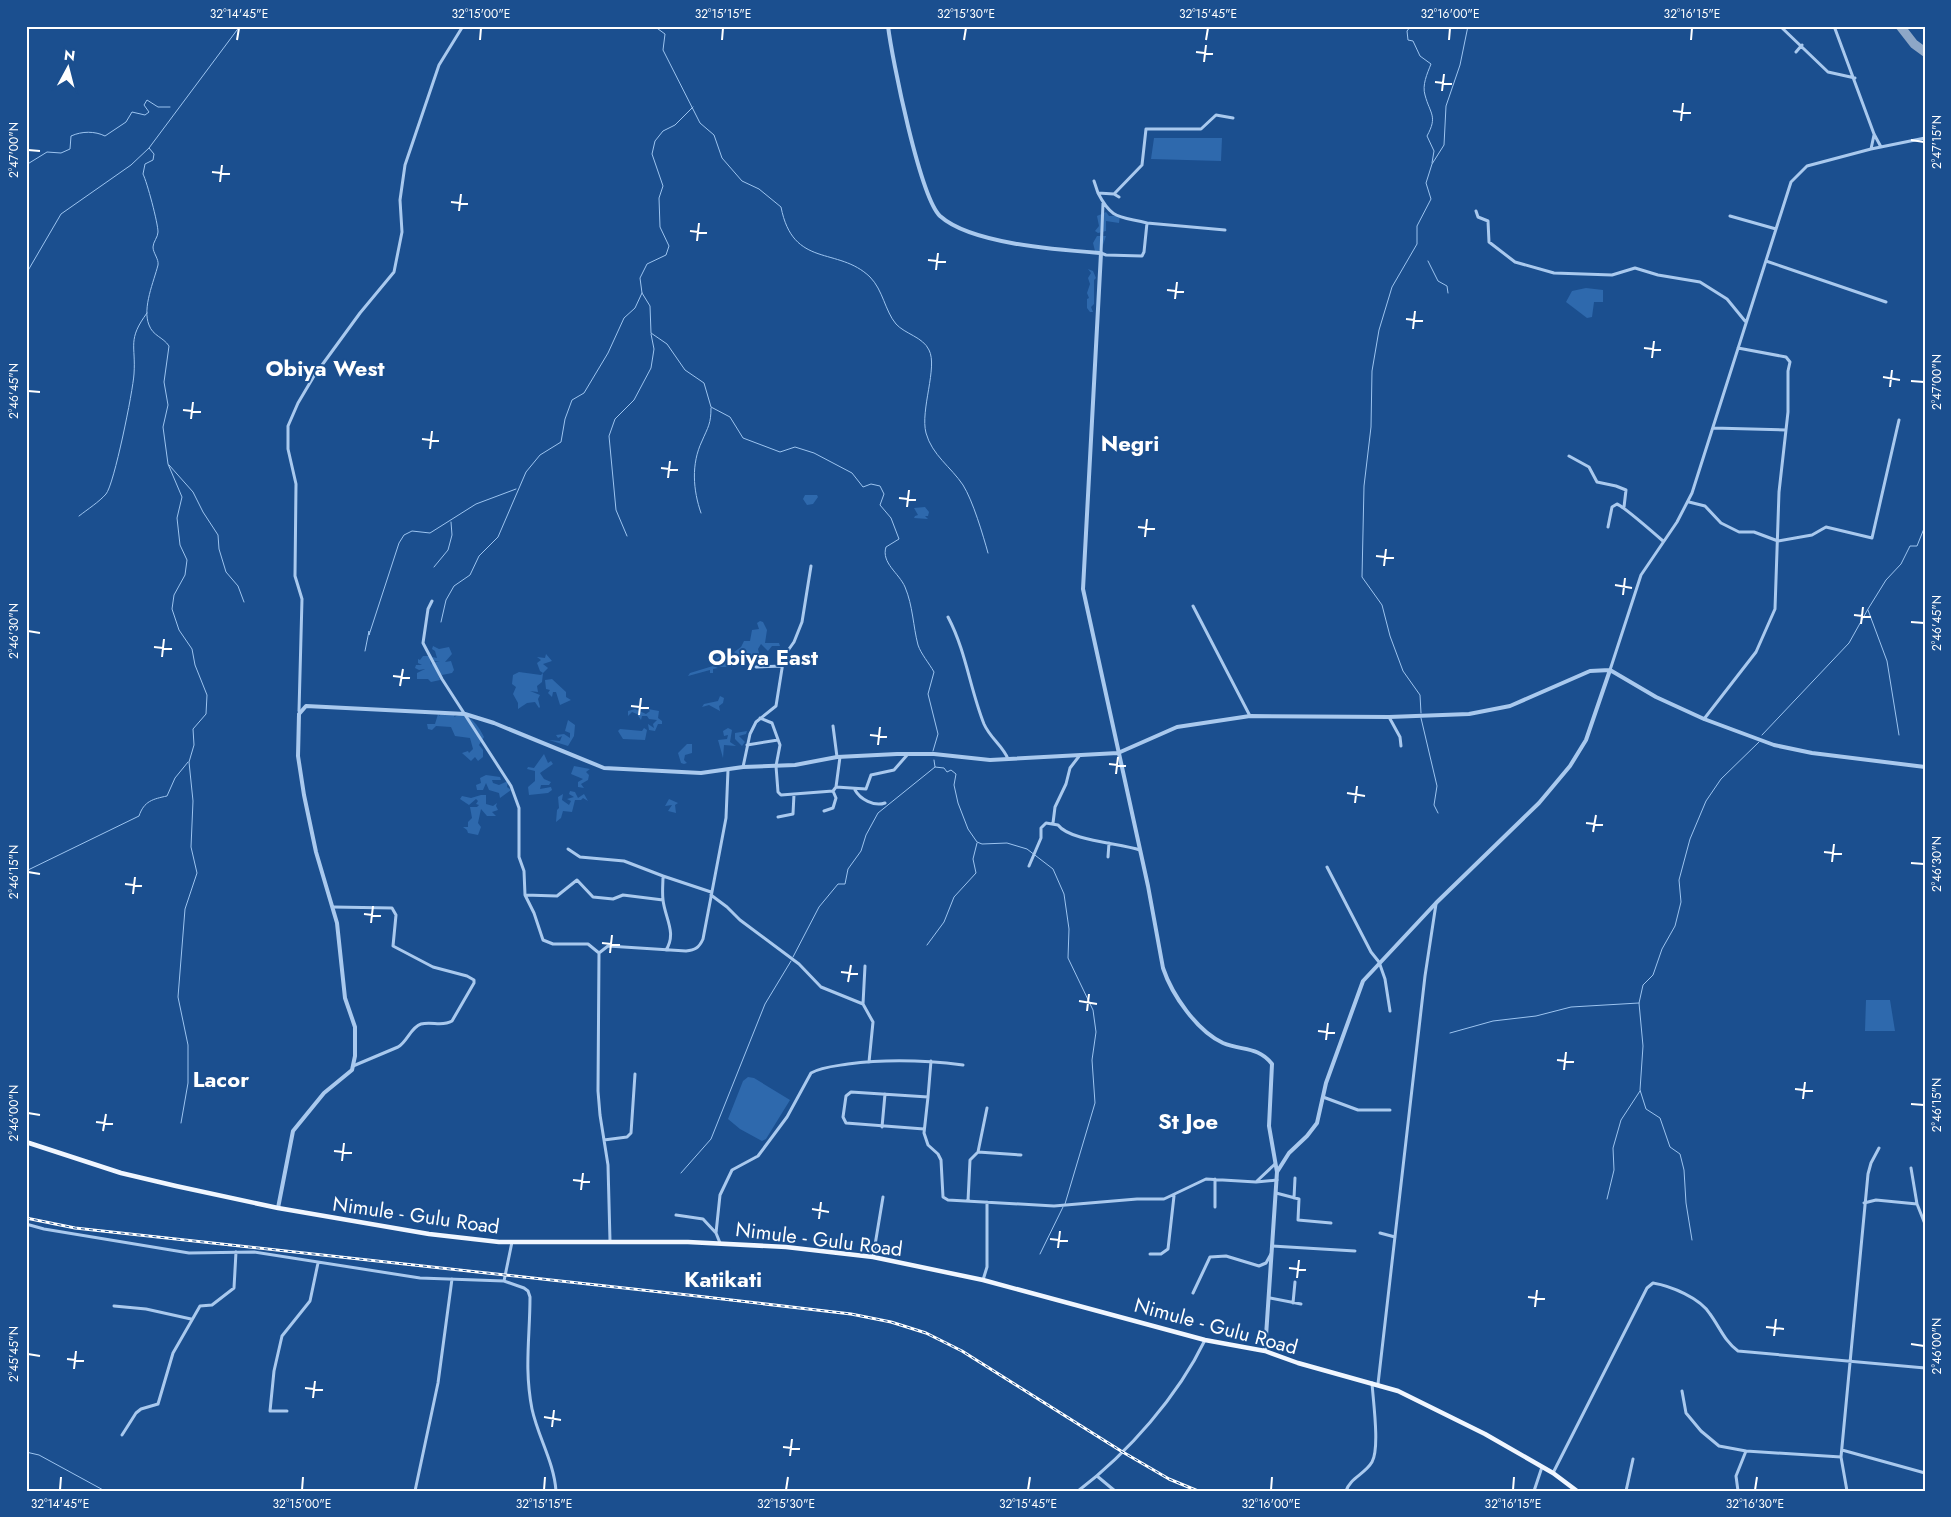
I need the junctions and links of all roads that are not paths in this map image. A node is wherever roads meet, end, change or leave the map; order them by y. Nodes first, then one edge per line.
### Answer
1 (464, 26) edge
2 (888, 26) edge
3 (1780, 26) edge
4 (1834, 26) edge
5 (1802, 45) junction
6 (1796, 52) dead end
7 (1855, 78) junction
8 (1233, 118) dead end
9 (1874, 134) junction
10 (1925, 138) edge
11 (1881, 147) junction
12 (1871, 149) junction
13 (1094, 181) dead end
14 (1098, 193) junction
15 (1114, 194) junction
16 (1119, 197) dead end
17 (1103, 203) junction
18 (1476, 210) dead end
19 (1730, 216) dead end
20 (1147, 223) junction
21 (1776, 229) junction
22 (1225, 230) dead end
23 (1101, 253) junction
24 (1766, 261) junction
25 (1886, 302) dead end
26 (1746, 322) junction
27 (1738, 348) junction
28 (1900, 420) dead end
29 (1713, 428) junction
30 (1786, 430) junction
31 (1569, 456) dead end
32 (1688, 502) junction
33 (1624, 507) junction
34 (1608, 527) dead end
35 (1662, 541) junction
36 (1778, 541) junction
37 (811, 566) dead end
38 (432, 601) dead end
39 (1193, 606) dead end
40 (948, 617) dead end
41 (783, 666) junction
42 (756, 667) dead end
43 (1610, 670) junction
44 (300, 701) junction
45 (307, 706) junction
46 (299, 711) junction
47 (464, 714) junction
48 (1250, 716) junction
49 (1389, 717) junction
50 (760, 718) junction
51 (1704, 718) junction
52 (833, 726) dead end
53 (778, 740) junction
54 (747, 745) junction
55 (1401, 746) dead end
56 (1118, 753) junction
57 (908, 754) junction
58 (1080, 755) junction
59 (839, 757) junction
60 (1008, 760) junction
61 (776, 766) junction
62 (1925, 766) edge
63 (743, 767) junction
64 (728, 770) junction
65 (836, 787) junction
66 (855, 790) junction
67 (832, 791) junction
68 (794, 794) junction
69 (885, 804) dead end
70 (824, 811) dead end
71 (778, 817) dead end
72 (1052, 819) junction
73 (1046, 823) junction
74 (1053, 824) junction
75 (1110, 843) junction
76 (568, 849) dead end
77 (1140, 850) junction
78 (1108, 857) dead end
79 (1029, 866) dead end
80 (1327, 867) dead end
81 (663, 876) junction
82 (711, 893) junction
83 (525, 895) junction
84 (663, 900) junction
85 (1436, 904) junction
86 (333, 907) junction
87 (666, 950) junction
88 (599, 953) junction
89 (1379, 962) junction
90 (865, 966) dead end
91 (863, 1004) junction
92 (1390, 1011) dead end
93 (931, 1061) junction
94 (869, 1062) junction
95 (963, 1065) dead end
96 (353, 1066) junction
97 (635, 1074) dead end
98 (885, 1094) junction
99 (928, 1097) junction
100 (1323, 1097) junction
101 (988, 1108) dead end
102 (1390, 1110) dead end
103 (882, 1126) junction
104 (924, 1129) junction
105 (604, 1140) junction
106 (26, 1142) edge
107 (1878, 1148) dead end
108 (978, 1152) junction
109 (1021, 1155) dead end
110 (1275, 1164) junction
111 (1911, 1168) dead end
112 (1277, 1172) junction
113 (1295, 1178) dead end
114 (1215, 1179) junction
115 (1277, 1180) junction
116 (1256, 1182) junction
117 (1276, 1193) junction
118 (1174, 1196) junction
119 (883, 1197) dead end
120 (1294, 1198) junction
121 (968, 1201) junction
122 (987, 1202) junction
123 (1864, 1203) junction
124 (1917, 1204) junction
125 (1214, 1207) dead end
126 (278, 1208) junction
127 (676, 1215) dead end
128 (1331, 1223) dead end
129 (26, 1224) edge
130 (1925, 1224) edge
131 (716, 1232) junction
132 (1380, 1233) dead end
133 (1395, 1237) junction
134 (610, 1241) junction
135 (512, 1242) junction
136 (720, 1243) junction
137 (1272, 1246) junction
138 (1356, 1251) dead end
139 (236, 1252) junction
140 (1150, 1254) dead end
141 (1271, 1254) junction
142 (873, 1257) junction
143 (318, 1263) junction
144 (452, 1279) junction
145 (984, 1280) junction
146 (504, 1281) junction
147 (1295, 1282) dead end
148 (1193, 1294) dead end
149 (1270, 1298) junction
150 (1293, 1303) junction
151 (1301, 1304) dead end
152 (114, 1306) dead end
153 (191, 1319) junction
154 (1205, 1340) junction
155 (1266, 1351) junction
156 (1849, 1360) junction
157 (1925, 1368) edge
158 (1372, 1382) junction
159 (1378, 1384) junction
160 (1682, 1391) dead end
161 (286, 1412) dead end
162 (122, 1435) dead end
163 (1746, 1450) junction
164 (1842, 1450) junction
165 (1841, 1457) junction
166 (1633, 1458) dead end
167 (1542, 1466) junction
168 (1553, 1473) junction
169 (1925, 1473) edge
170 (1097, 1476) junction
171 (415, 1491) edge
172 (556, 1491) edge
173 (1078, 1491) edge
174 (1115, 1491) edge
175 (1346, 1491) edge
176 (1534, 1491) edge
177 (1577, 1491) edge
178 (1626, 1491) edge
179 (1738, 1491) edge
180 (1847, 1491) edge

1 - 44 street
2 - 23 street
3 - 5 street
4 - 7 street
5 - 6 street
5 - 7 street
7 - 9 street
8 - 15 street
9 - 11 street
9 - 12 street
10 - 11 street
11 - 12 street
12 - 21 street
13 - 14 street
14 - 15 street
14 - 17 street
15 - 16 street
17 - 20 street
17 - 23 street
18 - 26 street
19 - 21 street
20 - 22 street
20 - 23 street
21 - 24 street
23 - 56 street
24 - 25 street
24 - 26 street
26 - 27 street
27 - 29 street
27 - 30 street
28 - 36 street
29 - 30 street
29 - 32 street
30 - 36 street
31 - 33 street
32 - 35 street
32 - 36 street
33 - 34 street
33 - 35 street
35 - 43 street
36 - 51 street
37 - 41 street
38 - 47 street
39 - 48 street
40 - 60 street
41 - 42 street
41 - 50 street
43 - 49 street
43 - 51 street
43 - 85 street
44 - 45 street
44 - 46 street
45 - 46 street
45 - 47 street
46 - 86 street
47 - 64 street
47 - 83 street
48 - 49 street
48 - 56 street
49 - 55 street
50 - 53 street
50 - 54 street
51 - 62 street
52 - 59 street
53 - 54 street
53 - 61 street
54 - 63 street
56 - 58 street
56 - 77 street
57 - 59 street
57 - 60 street
57 - 66 street
58 - 60 street
58 - 72 street
59 - 61 street
59 - 65 street
61 - 63 street
61 - 68 street
63 - 64 street
64 - 82 street
65 - 66 street
65 - 67 street
66 - 69 street
67 - 68 street
67 - 70 street
68 - 71 street
72 - 73 street
72 - 74 street
73 - 74 street
73 - 79 street
74 - 75 street
75 - 77 street
75 - 78 street
76 - 81 street
77 - 110 street
80 - 89 street
81 - 82 street
81 - 84 street
82 - 87 street
82 - 91 street
83 - 84 street
83 - 88 street
84 - 87 street
85 - 89 street
85 - 133 street
86 - 96 street
86 - 96 street
87 - 88 street
88 - 105 street
89 - 92 street
89 - 100 street
90 - 91 street
91 - 94 street
93 - 94 street
93 - 95 street
93 - 99 street
94 - 131 street
96 - 126 street
97 - 105 street
98 - 99 street
98 - 103 street
98 - 103 street
99 - 104 street
100 - 102 street
100 - 112 street
101 - 108 street
103 - 104 street
104 - 121 street
105 - 134 street
106 - 126 main road, Nimule - Gulu Road
107 - 123 street
108 - 109 street
108 - 121 street
110 - 112 street
110 - 116 street
111 - 124 street
112 - 115 street
113 - 120 street
114 - 116 street
114 - 118 street
114 - 125 street
115 - 116 street
115 - 117 street
117 - 120 street
117 - 137 street
118 - 122 street
118 - 140 street
119 - 142 street
120 - 128 street
121 - 122 street
122 - 145 street
123 - 124 street
123 - 156 street
124 - 130 street
126 - 135 main road, Nimule - Gulu Road
127 - 131 street
129 - 139 street
131 - 136 street
132 - 133 street
133 - 159 street
134 - 135 main road, Nimule - Gulu Road
134 - 136 main road, Nimule - Gulu Road
135 - 146 street
136 - 142 main road, Nimule - Gulu Road
137 - 138 street
137 - 141 street
139 - 143 street
139 - 153 street
141 - 148 street
141 - 149 street
142 - 145 main road, Nimule - Gulu Road
143 - 144 street
143 - 161 street
144 - 146 street
144 - 171 street
145 - 154 main road, Nimule - Gulu Road
146 - 172 street
147 - 150 street
149 - 150 street
149 - 155 street
150 - 151 street
152 - 153 street
153 - 162 street
154 - 155 main road, Nimule - Gulu Road
154 - 170 street
155 - 158 main road, Nimule - Gulu Road
156 - 157 street
156 - 164 street
156 - 168 street
158 - 159 main road, Nimule - Gulu Road
158 - 175 street
159 - 167 main road, Nimule - Gulu Road
160 - 163 street
163 - 165 street
163 - 179 street
164 - 165 street
164 - 169 street
165 - 180 street
166 - 178 street
167 - 168 main road, Nimule - Gulu Road
167 - 176 street
168 - 177 main road, Nimule - Gulu Road
170 - 173 street
170 - 174 street

